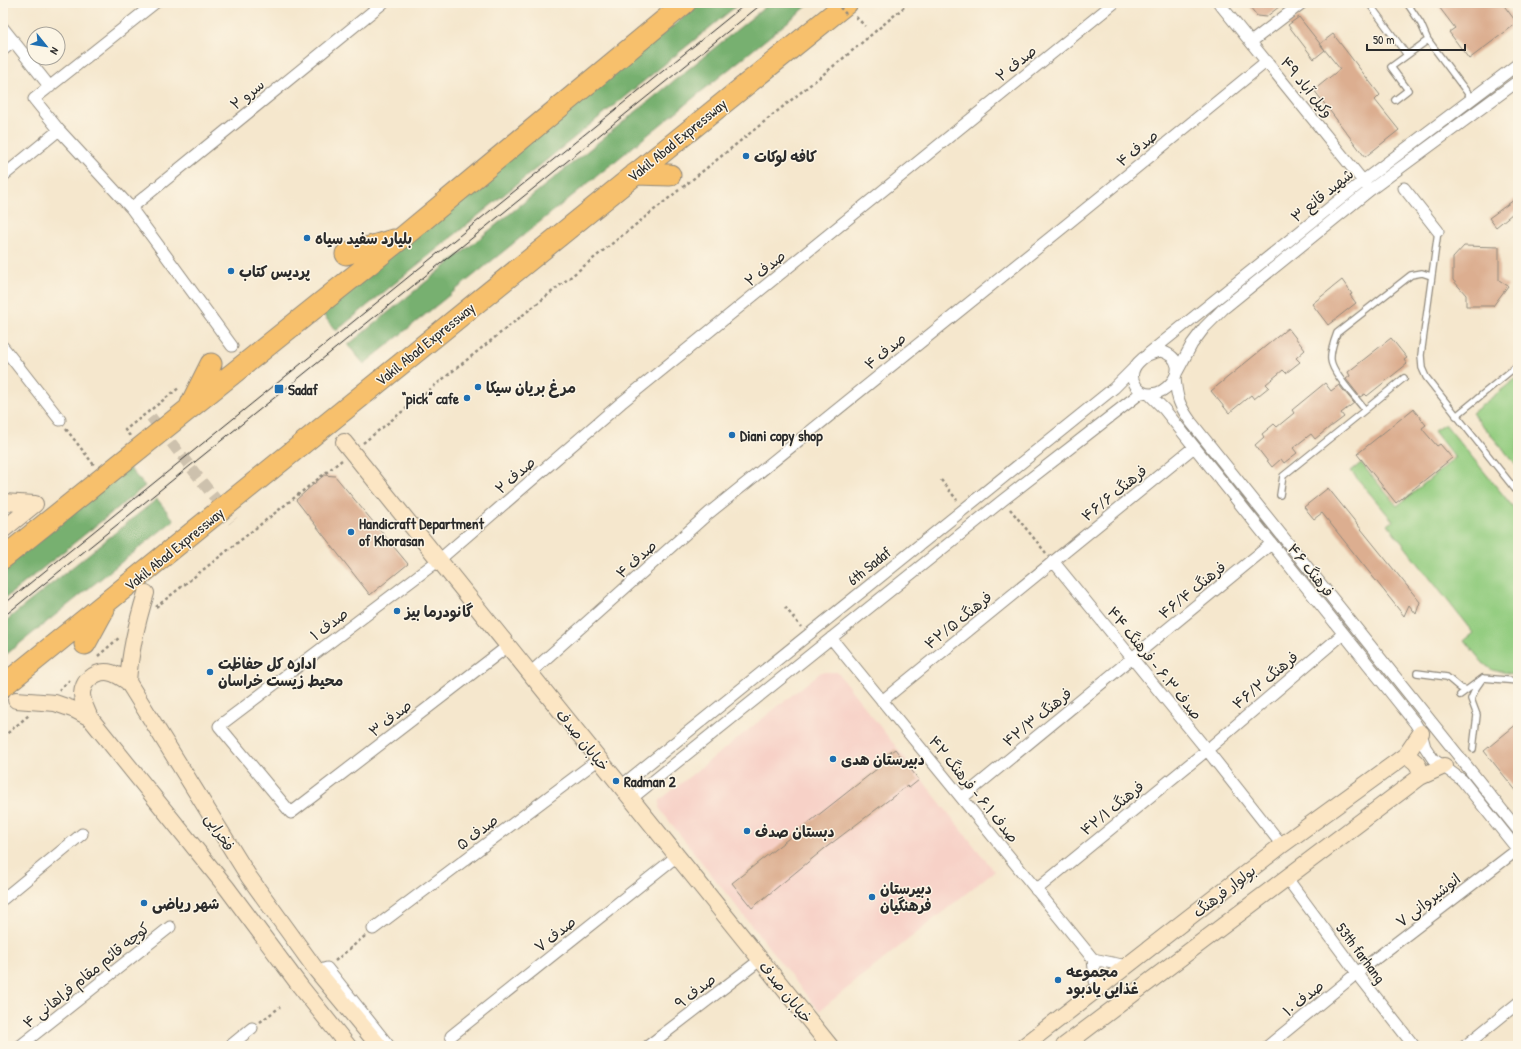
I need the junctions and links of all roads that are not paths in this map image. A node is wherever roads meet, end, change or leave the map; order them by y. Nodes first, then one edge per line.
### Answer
1 (154, 3) edge
2 (383, 3) edge
3 (686, 3) edge
4 (1114, 3) edge
5 (1219, 3) edge
6 (1302, 3) edge
7 (1375, 3) edge
8 (1408, 3) edge
9 (849, 11) edge
10 (3, 28) edge
11 (1428, 40) junction
12 (14, 41) junction
13 (1252, 42) junction
14 (3, 50) edge
15 (1407, 55) junction
16 (1267, 61) junction
17 (1518, 64) edge
18 (1518, 80) edge
19 (50, 87) junction
20 (1472, 99) junction
21 (1394, 100) dead end
22 (59, 130) junction
23 (635, 174) junction
24 (670, 175) dead end
25 (3, 176) edge
26 (1363, 181) junction
27 (1404, 188) dead end
28 (1370, 190) junction
29 (131, 208) junction
30 (1438, 230) joint
31 (403, 237) junction
32 (346, 254) dead end
33 (1431, 276) junction
34 (232, 346) dead end
35 (3, 347) edge
36 (1148, 354) junction
37 (211, 364) dead end
38 (1518, 365) edge
39 (1135, 367) junction
40 (1176, 375) junction
41 (1404, 378) dead end
42 (1145, 393) junction
43 (1365, 410) junction
44 (187, 411) junction
45 (1456, 416) junction
46 (60, 420) road end
47 (348, 447) road end
48 (1194, 448) junction
49 (1518, 493) edge
50 (1280, 495) dead end
51 (3, 502) edge
52 (941, 527) junction
53 (3, 530) edge
54 (951, 541) junction
55 (1271, 544) junction
56 (3, 558) edge
57 (439, 560) junction
58 (1053, 561) junction
59 (146, 593) dead end
60 (108, 601) junction
61 (1343, 634) junction
62 (831, 638) junction
63 (508, 646) junction
64 (91, 651) road end
65 (1132, 658) junction
66 (530, 673) junction
67 (1417, 673) dead end
68 (1483, 678) junction
69 (1518, 681) edge
70 (128, 682) junction
71 (1467, 690) junction
72 (10, 693) edge
73 (1460, 695) dead end
74 (882, 701) junction
75 (90, 718) junction
76 (1421, 733) junction
77 (1473, 749) dead end
78 (1207, 750) junction
79 (1406, 755) junction
80 (1458, 755) junction
81 (599, 759) junction
82 (1444, 766) junction
83 (1420, 777) junction
84 (620, 786) junction
85 (962, 798) junction
86 (631, 799) junction
87 (291, 813) joint
88 (1518, 830) edge
89 (82, 834) dead end
90 (1282, 845) junction
91 (1518, 850) edge
92 (677, 856) junction
93 (1286, 877) junction
94 (1036, 890) junction
95 (3, 899) edge
96 (170, 927) dead end
97 (373, 929) road end
98 (1093, 959) junction
99 (760, 960) junction
100 (1128, 966) junction
101 (322, 969) junction
102 (1357, 973) junction
103 (1096, 990) junction
104 (1518, 1003) edge
105 (252, 1028) road end
106 (451, 1036) dead end
107 (20, 1046) edge
108 (230, 1046) edge
109 (348, 1046) edge
110 (379, 1046) edge
111 (389, 1046) edge
112 (648, 1046) edge
113 (830, 1046) edge
114 (1024, 1046) edge
115 (1064, 1046) edge
116 (1268, 1046) edge
117 (1414, 1046) edge
118 (1465, 1046) edge

1 - 19 street
2 - 29 street, سرو ۲
3 - 31 highway
4 - 57 street, صدف ۲
5 - 13 street, وکیل آباد ۴۹
6 - 13 street
7 - 15 lane
8 - 11 lane
9 - 23 highway, Vakil Abad Expressway
10 - 12 street
11 - 15 lane
11 - 20 lane
12 - 14 street
12 - 19 street
13 - 16 street, وکیل آباد ۴۹
15 - 21 lane
16 - 26 street, وکیل آباد ۴۹
16 - 66 street, صدف ۴
17 - 20 street, شهید قانع ۳
18 - 28 street, شهید قانع ۳
19 - 22 street
20 - 26 street, شهید قانع ۳
22 - 25 street
22 - 29 street
23 - 24 highway
23 - 60 highway, Vakil Abad Expressway
26 - 28 street, وکیل آباد ۴۹
26 - 36 street, شهید قانع ۳
27 - 30 street
28 - 40 street, شهید قانع ۳
29 - 34 street
30 - 33 lane
31 - 32 highway
31 - 44 highway
33 - 43 lane
33 - 45 lane
35 - 46 street
36 - 39 street
36 - 40 street
37 - 44 highway
38 - 45 lane
39 - 42 street
39 - 52 street, 6th Sadaf
40 - 42 street
40 - 80 street, فرهنگ ۴۶
41 - 43 lane
42 - 48 street, فرهنگ ۴۶
42 - 54 street
43 - 50 lane
44 - 56 highway
45 - 49 lane
47 - 57 street, خیابان صدف
48 - 55 street, فرهنگ ۴۶
48 - 58 street, فرهنگ ۴۶/۶
51 - 53 street
52 - 54 street
52 - 84 street, 6th Sadaf
54 - 62 street
55 - 61 street, فرهنگ ۴۶
55 - 65 street, فرهنگ ۴۶/۴
57 - 63 street, خیابان صدف
57 - 87 street, صدف ۱
58 - 65 street, صدف ۶.۳ - فرهنگ ۴۴
58 - 74 street, فرهنگ ۴۲/۵
59 - 70 street
60 - 64 highway
60 - 72 highway, Vakil Abad Expressway
61 - 76 street, فرهنگ ۴۶
61 - 78 street, فرهنگ ۴۶/۲
62 - 74 street, صدف ۶.۱ - فرهنگ ۴۲
62 - 86 street
63 - 66 street, خیابان صدف
63 - 87 street, صدف ۳
65 - 78 street, صدف ۶.۳ - فرهنگ ۴۴
65 - 85 street, فرهنگ ۴۲/۳
66 - 81 street, خیابان صدف
67 - 71 lane
68 - 69 lane
68 - 71 lane
68 - 77 lane
70 - 75 street
70 - 101 street, فخرایی
71 - 73 lane
72 - 75 street, فخرایی
74 - 85 street, صدف ۶.۱ - فرهنگ ۴۲
75 - 109 street, فخرایی
76 - 79 street, بولوار فرهنگ
76 - 82 street, فرهنگ ۴۶
78 - 90 street, صدف ۶.۳ - فرهنگ ۴۴
78 - 94 street, فرهنگ ۴۲/۱
79 - 83 street
79 - 90 street, بولوار فرهنگ
80 - 82 street
80 - 88 street, فرهنگ ۴۶
81 - 84 street, خیابان صدف
81 - 97 street, صدف ۵
82 - 83 street, بولوار فرهنگ
82 - 91 street, فرهنگ ۴۶
83 - 93 street, بولوار فرهنگ
84 - 86 street, خیابان صدف
85 - 94 street, صدف ۶.۱ - فرهنگ ۴۲
86 - 92 street, خیابان صدف
89 - 95 street
90 - 100 street, بولوار فرهنگ
91 - 102 street, انوشیروانی ۷
92 - 99 street, خیابان صدف
92 - 106 street, صدف ۷
93 - 102 street, 53th farhang
93 - 115 street, بولوار فرهنگ
94 - 98 street, صدف ۶.۱ - فرهنگ ۴۲
96 - 107 street, کوچه قائم مقام فراهانی ۴
98 - 100 street
98 - 103 street
99 - 112 street, صدف ۹
99 - 113 street, خیابان صدف
100 - 103 street, بولوار فرهنگ
101 - 110 street, فخرایی
101 - 111 street
102 - 116 street, صدف ۱۰
102 - 117 street, 53th farhang
103 - 114 street, بولوار فرهنگ
104 - 118 street
105 - 108 street

